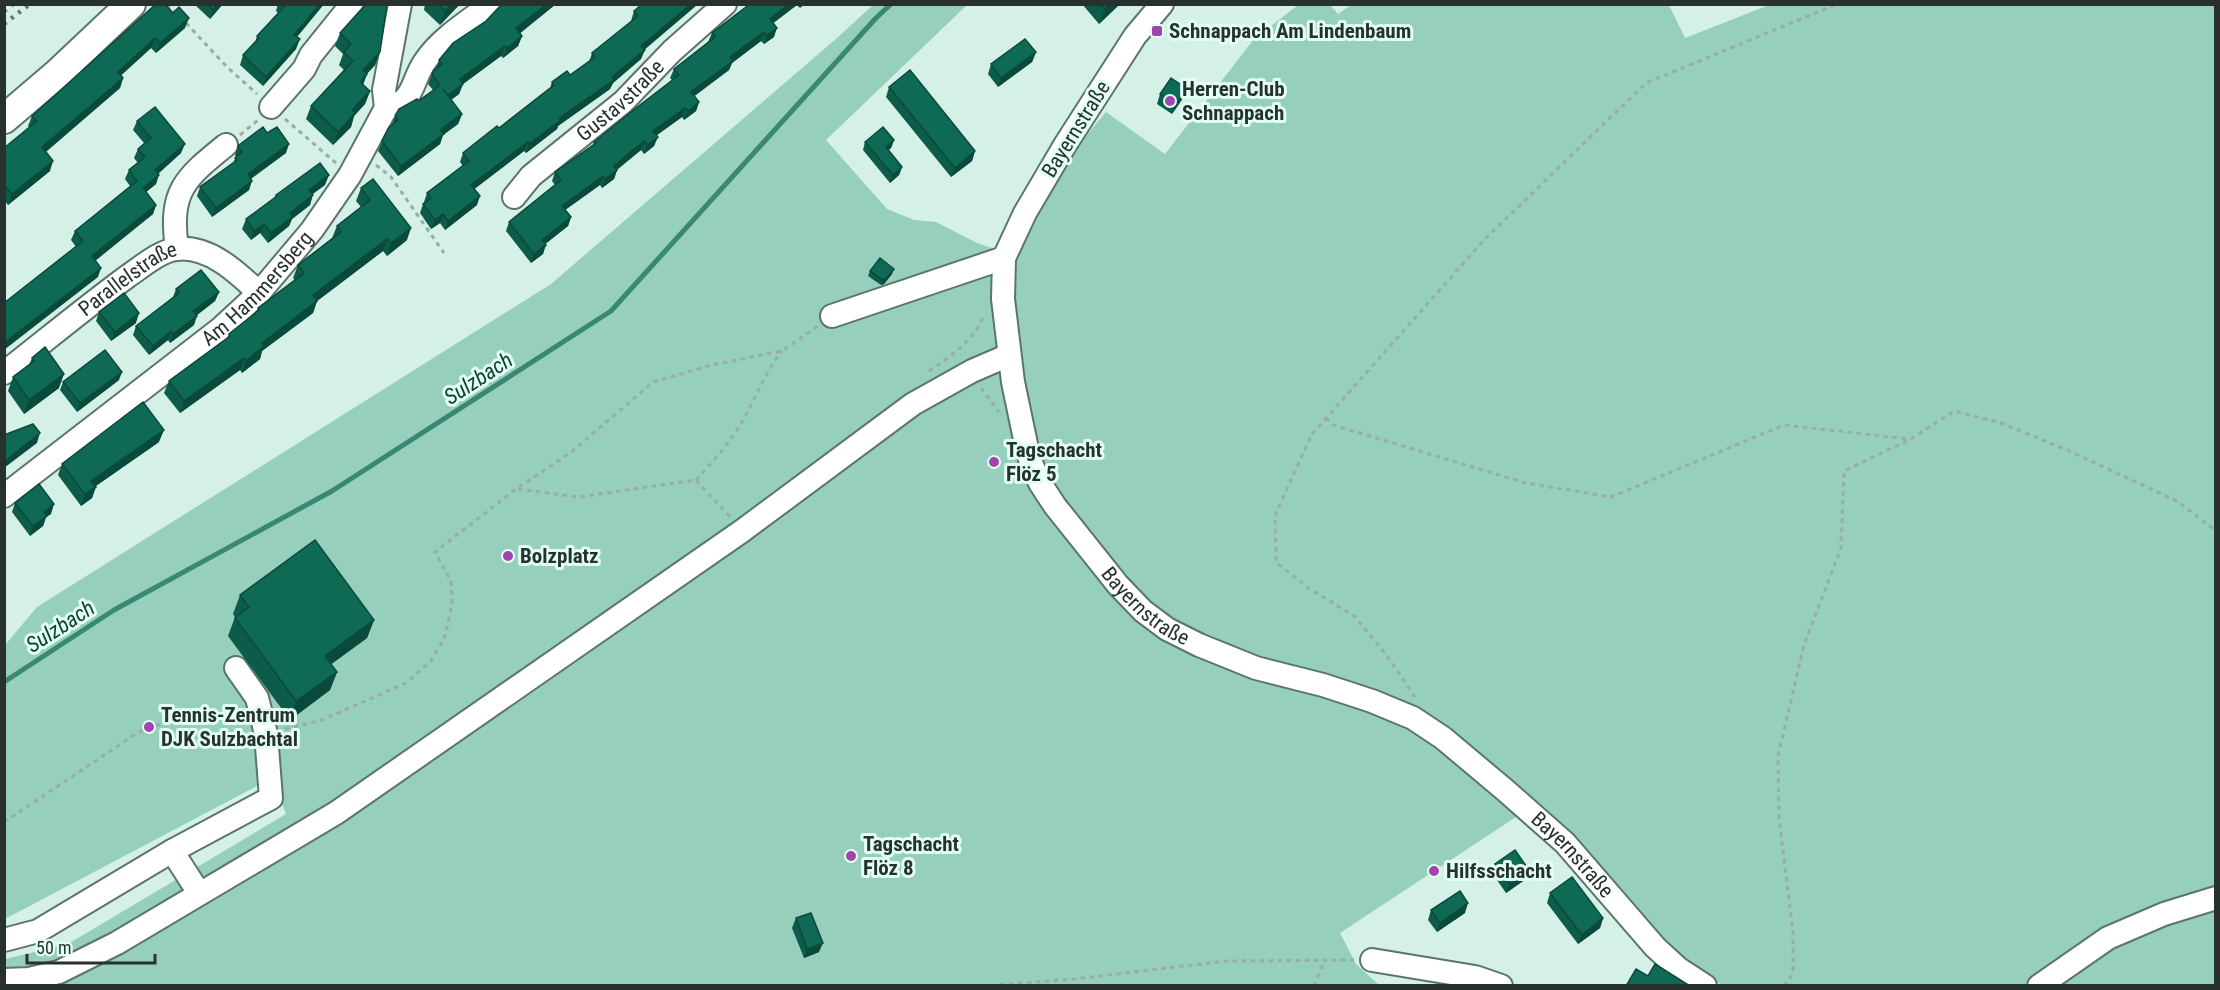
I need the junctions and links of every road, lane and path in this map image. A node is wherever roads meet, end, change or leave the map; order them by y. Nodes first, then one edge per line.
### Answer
1 (130, 4) edge
2 (167, 4) edge
3 (352, 4) edge
4 (400, 4) edge
5 (491, 4) edge
6 (725, 4) edge
7 (1162, 4) edge
8 (1837, 4) edge
9 (272, 107) junction
10 (386, 108) junction
11 (4, 119) edge
12 (226, 145) joint
13 (362, 155) junction
14 (350, 175) junction
15 (514, 197) dead end
16 (177, 249) junction
17 (444, 253) dead end
18 (1004, 258) junction
19 (259, 293) junction
20 (986, 307) dead end
21 (832, 316) joint
22 (782, 351) junction
23 (955, 353) junction
24 (1009, 355) junction
25 (927, 372) dead end
26 (4, 373) edge
27 (969, 373) junction
28 (1003, 417) dead end
29 (1326, 418) junction
30 (1911, 439) junction
31 (696, 480) junction
32 (516, 489) junction
33 (4, 496) edge
34 (742, 531) junction
35 (2216, 531) edge
36 (236, 668) dead end
37 (250, 687) junction
38 (1413, 718) junction
39 (266, 734) junction
40 (4, 822) edge
41 (172, 851) junction
42 (208, 889) junction
43 (2216, 898) edge
44 (4, 940) edge
45 (1325, 960) junction
46 (1372, 960) joint
47 (4, 980) edge
48 (2044, 982) edge
49 (982, 986) edge
50 (1314, 986) edge
51 (1501, 986) edge
52 (1705, 986) edge
53 (1784, 986) edge

1 - 11 main road
2 - 9 path
3 - 9 street
4 - 10 street, Am Hammersberg
5 - 10 street
6 - 15 street, Gustavstraße
7 - 18 street, Bayernstraße
8 - 29 path
9 - 12 path
9 - 14 path
10 - 13 street, Am Hammersberg
12 - 16 street
13 - 14 street, Am Hammersberg
13 - 17 path
14 - 19 street, Am Hammersberg
16 - 19 street, Parallelstraße
16 - 26 street, Parallelstraße
18 - 21 street
18 - 24 street, Bayernstraße
19 - 33 street, Am Hammersberg
20 - 23 path
21 - 22 path
22 - 31 path
22 - 32 path
23 - 25 path
23 - 27 path
24 - 27 street
24 - 38 street, Bayernstraße
27 - 28 path
27 - 34 street
29 - 30 path
29 - 38 path
30 - 35 path
30 - 53 path
31 - 32 path
31 - 34 path
32 - 39 path
34 - 42 street
36 - 37 street
37 - 39 street
37 - 40 path
38 - 52 street, Bayernstraße
39 - 41 street
41 - 42 street
41 - 44 street
42 - 47 street
43 - 48 street
45 - 46 path
45 - 49 path
45 - 50 path
46 - 51 street

